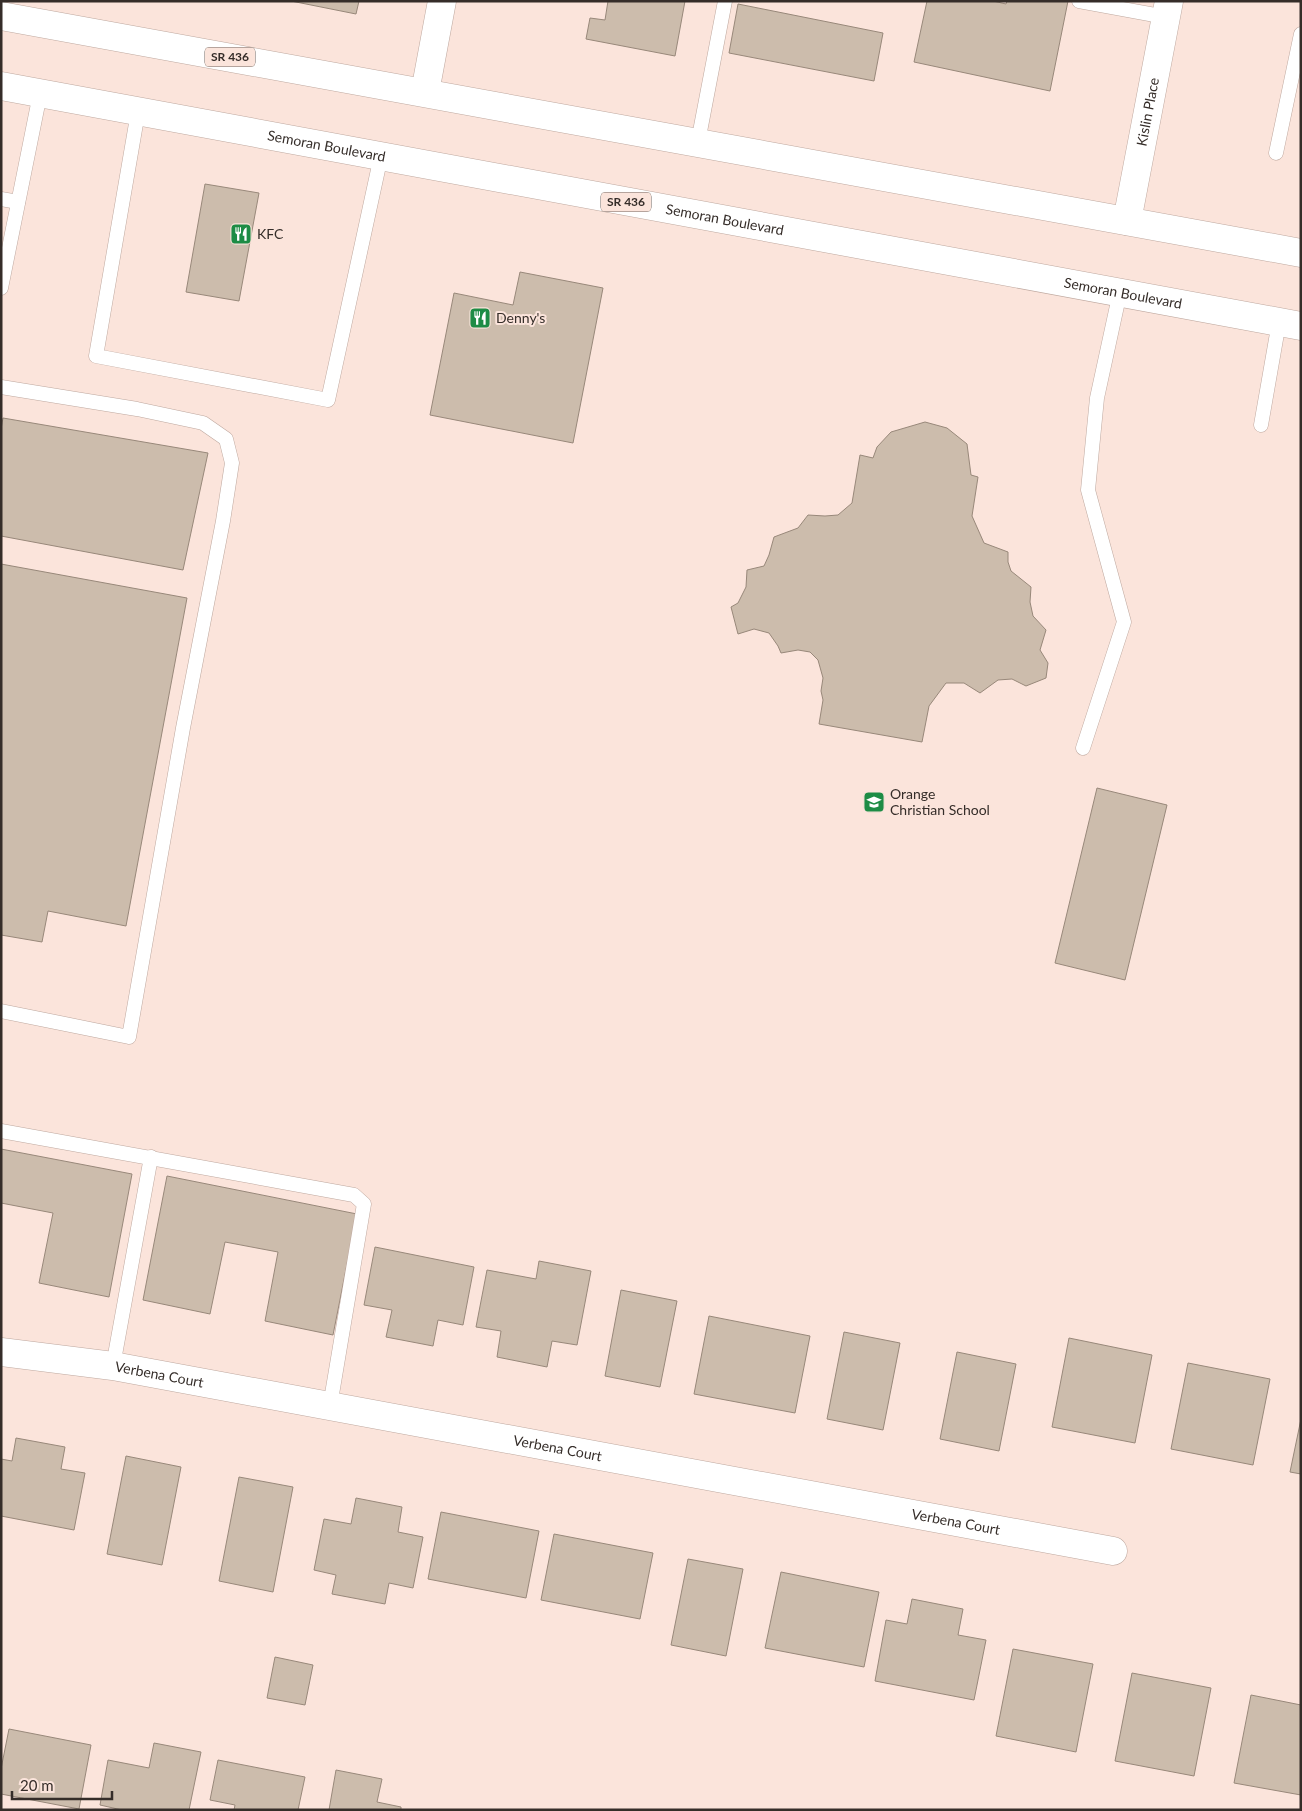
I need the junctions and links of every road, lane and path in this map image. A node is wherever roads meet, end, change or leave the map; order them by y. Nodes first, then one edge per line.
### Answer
1 (442, 1) edge
2 (725, 1) edge
3 (1079, 1) edge
4 (1167, 9) edge
5 (1, 16) edge
6 (1301, 34) edge
7 (1, 86) edge
8 (425, 92) junction
9 (40, 94) junction
10 (138, 112) junction
11 (698, 142) junction
12 (1276, 153) dead end
13 (381, 156) junction
14 (1, 199) edge
15 (18, 202) junction
16 (1127, 221) junction
17 (1301, 253) edge
18 (1, 288) edge
19 (1120, 292) junction
20 (1290, 323) edge
21 (1, 387) edge
22 (1261, 425) dead end
23 (1082, 748) dead end
24 (1, 1011) edge
25 (1, 1131) edge
26 (150, 1157) junction
27 (1, 1352) edge
28 (113, 1366) junction
29 (330, 1406) junction
30 (1113, 1551) dead end

1 - 8 main road
2 - 11 lane
3 - 4 lane
4 - 16 main road, Kislin Place
5 - 8 main road, SR 436
6 - 12 lane
7 - 9 main road, Semoran Boulevard / SR 436
8 - 11 main road, SR 436
9 - 10 main road, Semoran Boulevard / SR 436
9 - 15 lane
10 - 13 main road, Semoran Boulevard / SR 436
10 - 13 lane
11 - 16 main road, SR 436
13 - 19 main road, Semoran Boulevard / SR 436
14 - 15 lane
15 - 18 lane
16 - 17 main road, SR 436
19 - 20 main road, Semoran Boulevard / SR 436
19 - 23 lane
20 - 22 lane
21 - 24 lane
25 - 26 lane
26 - 28 lane
26 - 29 lane
27 - 28 main road, Verbena Court
28 - 29 main road, Verbena Court
29 - 30 main road, Verbena Court

